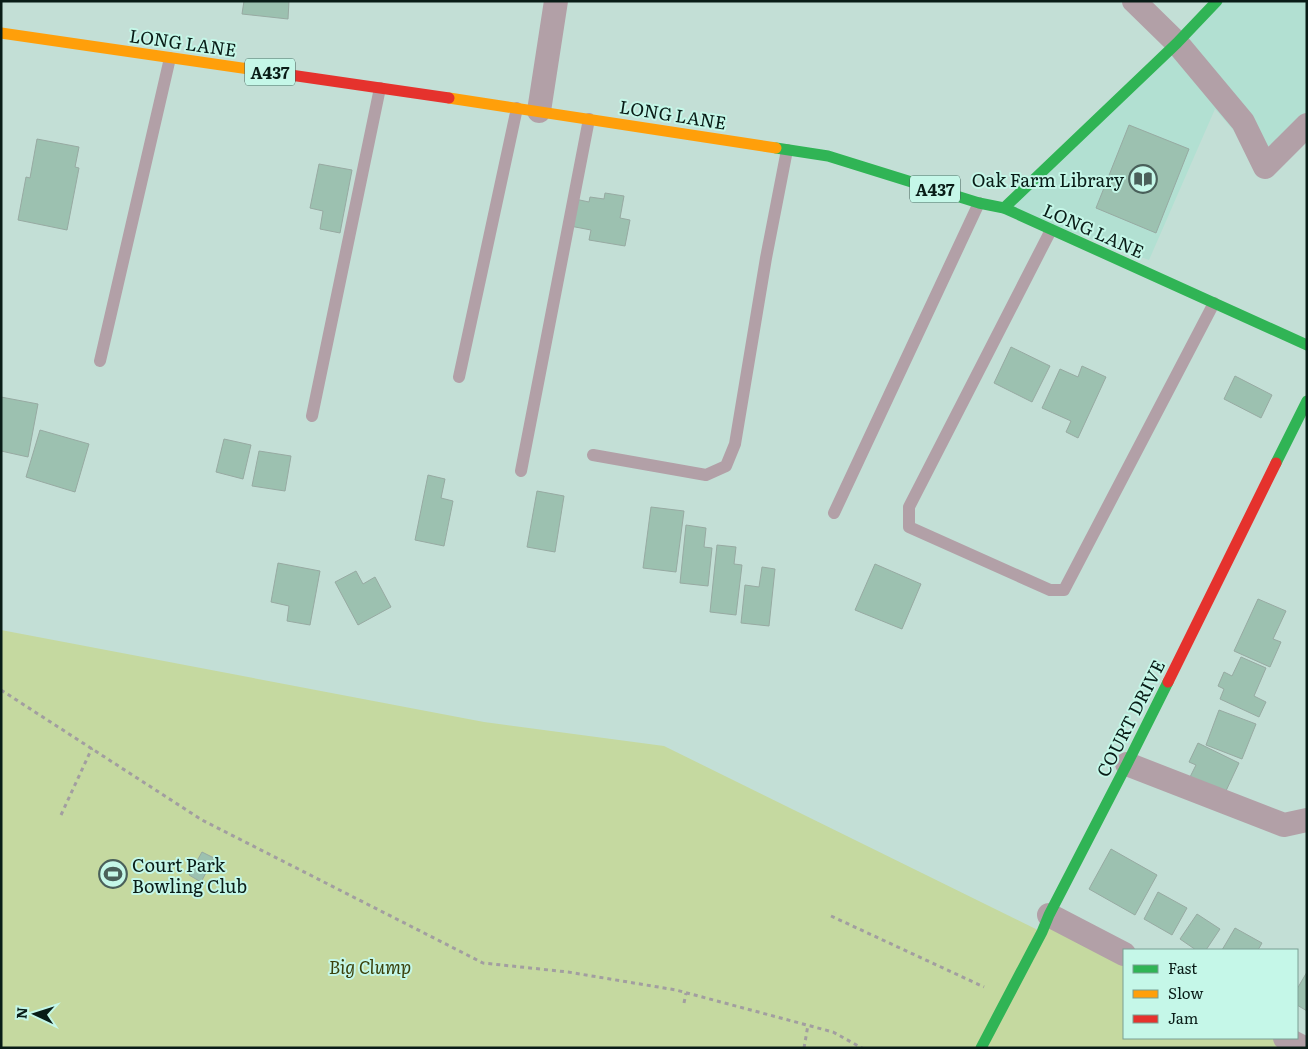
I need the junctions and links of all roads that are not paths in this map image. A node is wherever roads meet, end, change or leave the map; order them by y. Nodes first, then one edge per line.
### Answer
1 (556, 1) edge
2 (1134, 1) edge
3 (1217, 1) edge
4 (1, 33) edge
5 (1177, 43) junction
6 (170, 58) junction
7 (380, 88) junction
8 (528, 109) junction
9 (589, 119) junction
10 (1307, 125) edge
11 (787, 150) junction
12 (979, 203) junction
13 (1004, 208) junction
14 (1050, 230) junction
15 (1214, 303) junction
16 (1307, 345) edge
17 (100, 361) dead end
18 (459, 377) dead end
19 (1307, 402) edge
20 (312, 416) dead end
21 (593, 455) dead end
22 (521, 471) dead end
23 (834, 513) dead end
24 (1127, 764) junction
25 (1307, 820) edge
26 (1049, 915) junction
27 (1123, 953) edge
28 (1287, 1039) edge
29 (981, 1048) edge
30 (1304, 1048) edge

1 - 8 street
2 - 5 street
3 - 5 main road
4 - 6 main road, LONG LANE / A437
5 - 10 street
5 - 13 main road
6 - 7 main road, LONG LANE / A437
6 - 17 lane
7 - 8 main road, LONG LANE / A437
7 - 20 lane
8 - 9 main road, LONG LANE / A437
8 - 18 lane
9 - 11 main road, LONG LANE / A437
9 - 22 lane
11 - 12 main road, LONG LANE / A437
11 - 21 lane
12 - 13 main road, LONG LANE / A437
12 - 23 lane
13 - 14 main road, LONG LANE / A437
14 - 15 main road, LONG LANE / A437
14 - 15 lane
15 - 16 main road, LONG LANE / A437
19 - 24 main road, COURT DRIVE
24 - 25 street
24 - 26 main road, COURT DRIVE
26 - 27 street
26 - 29 main road, COURT DRIVE
28 - 30 street

